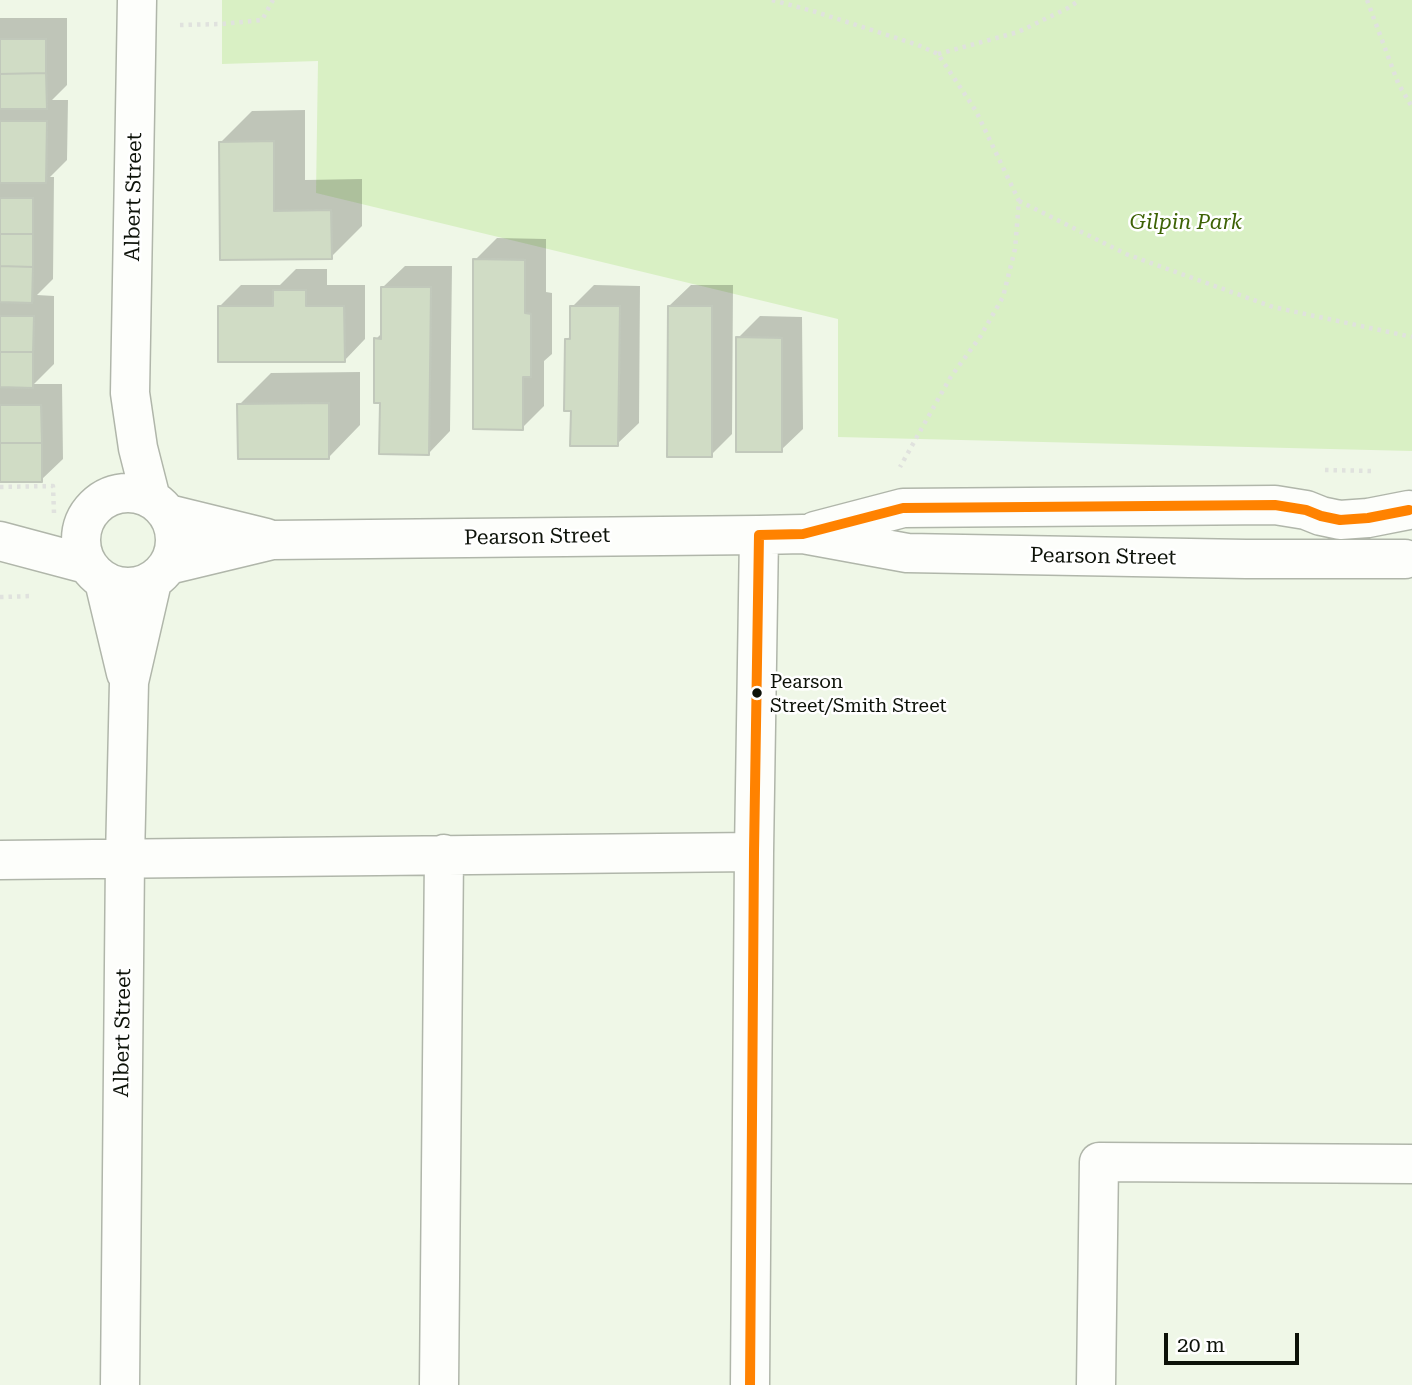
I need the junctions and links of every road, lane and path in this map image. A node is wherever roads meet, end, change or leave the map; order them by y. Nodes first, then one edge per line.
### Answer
1 (137, 0) edge
2 (273, 0) edge
3 (772, 0) edge
4 (1080, 0) edge
5 (1367, 0) edge
6 (222, 24) dead end
7 (939, 54) junction
8 (1412, 107) edge
9 (1019, 201) junction
10 (1412, 337) edge
11 (130, 393) junction
12 (899, 469) dead end
13 (159, 506) junction
14 (96, 507) junction
15 (1410, 509) edge
16 (803, 534) junction
17 (760, 535) junction
18 (0, 540) edge
19 (272, 540) junction
20 (1408, 563) edge
21 (95, 573) junction
22 (160, 573) junction
23 (129, 682) junction
24 (754, 852) junction
25 (444, 854) junction
26 (125, 859) junction
27 (0, 860) edge
28 (1412, 1164) edge
29 (120, 1385) edge
30 (439, 1385) edge
31 (750, 1385) edge
32 (1096, 1385) edge

1 - 11 street, Albert Street
2 - 6 path
3 - 7 path
4 - 7 path
5 - 8 path
7 - 9 path
9 - 10 path
9 - 12 path
11 - 13 street, Albert Street
11 - 14 street, Albert Street
13 - 14 street
13 - 19 street, Pearson Street
13 - 22 street
14 - 18 street
14 - 21 street
15 - 16 street, Pearson Street
15 - 20 street
16 - 17 street, Pearson Street
16 - 20 street, Pearson Street
17 - 19 street, Pearson Street
17 - 24 street
18 - 21 street
19 - 22 street, Pearson Street
21 - 22 street
21 - 23 street, Albert Street
22 - 23 street, Albert Street
23 - 26 street, Albert Street
24 - 25 street
24 - 31 street
25 - 26 street
25 - 30 street
26 - 27 street
26 - 29 street, Albert Street
28 - 32 street

